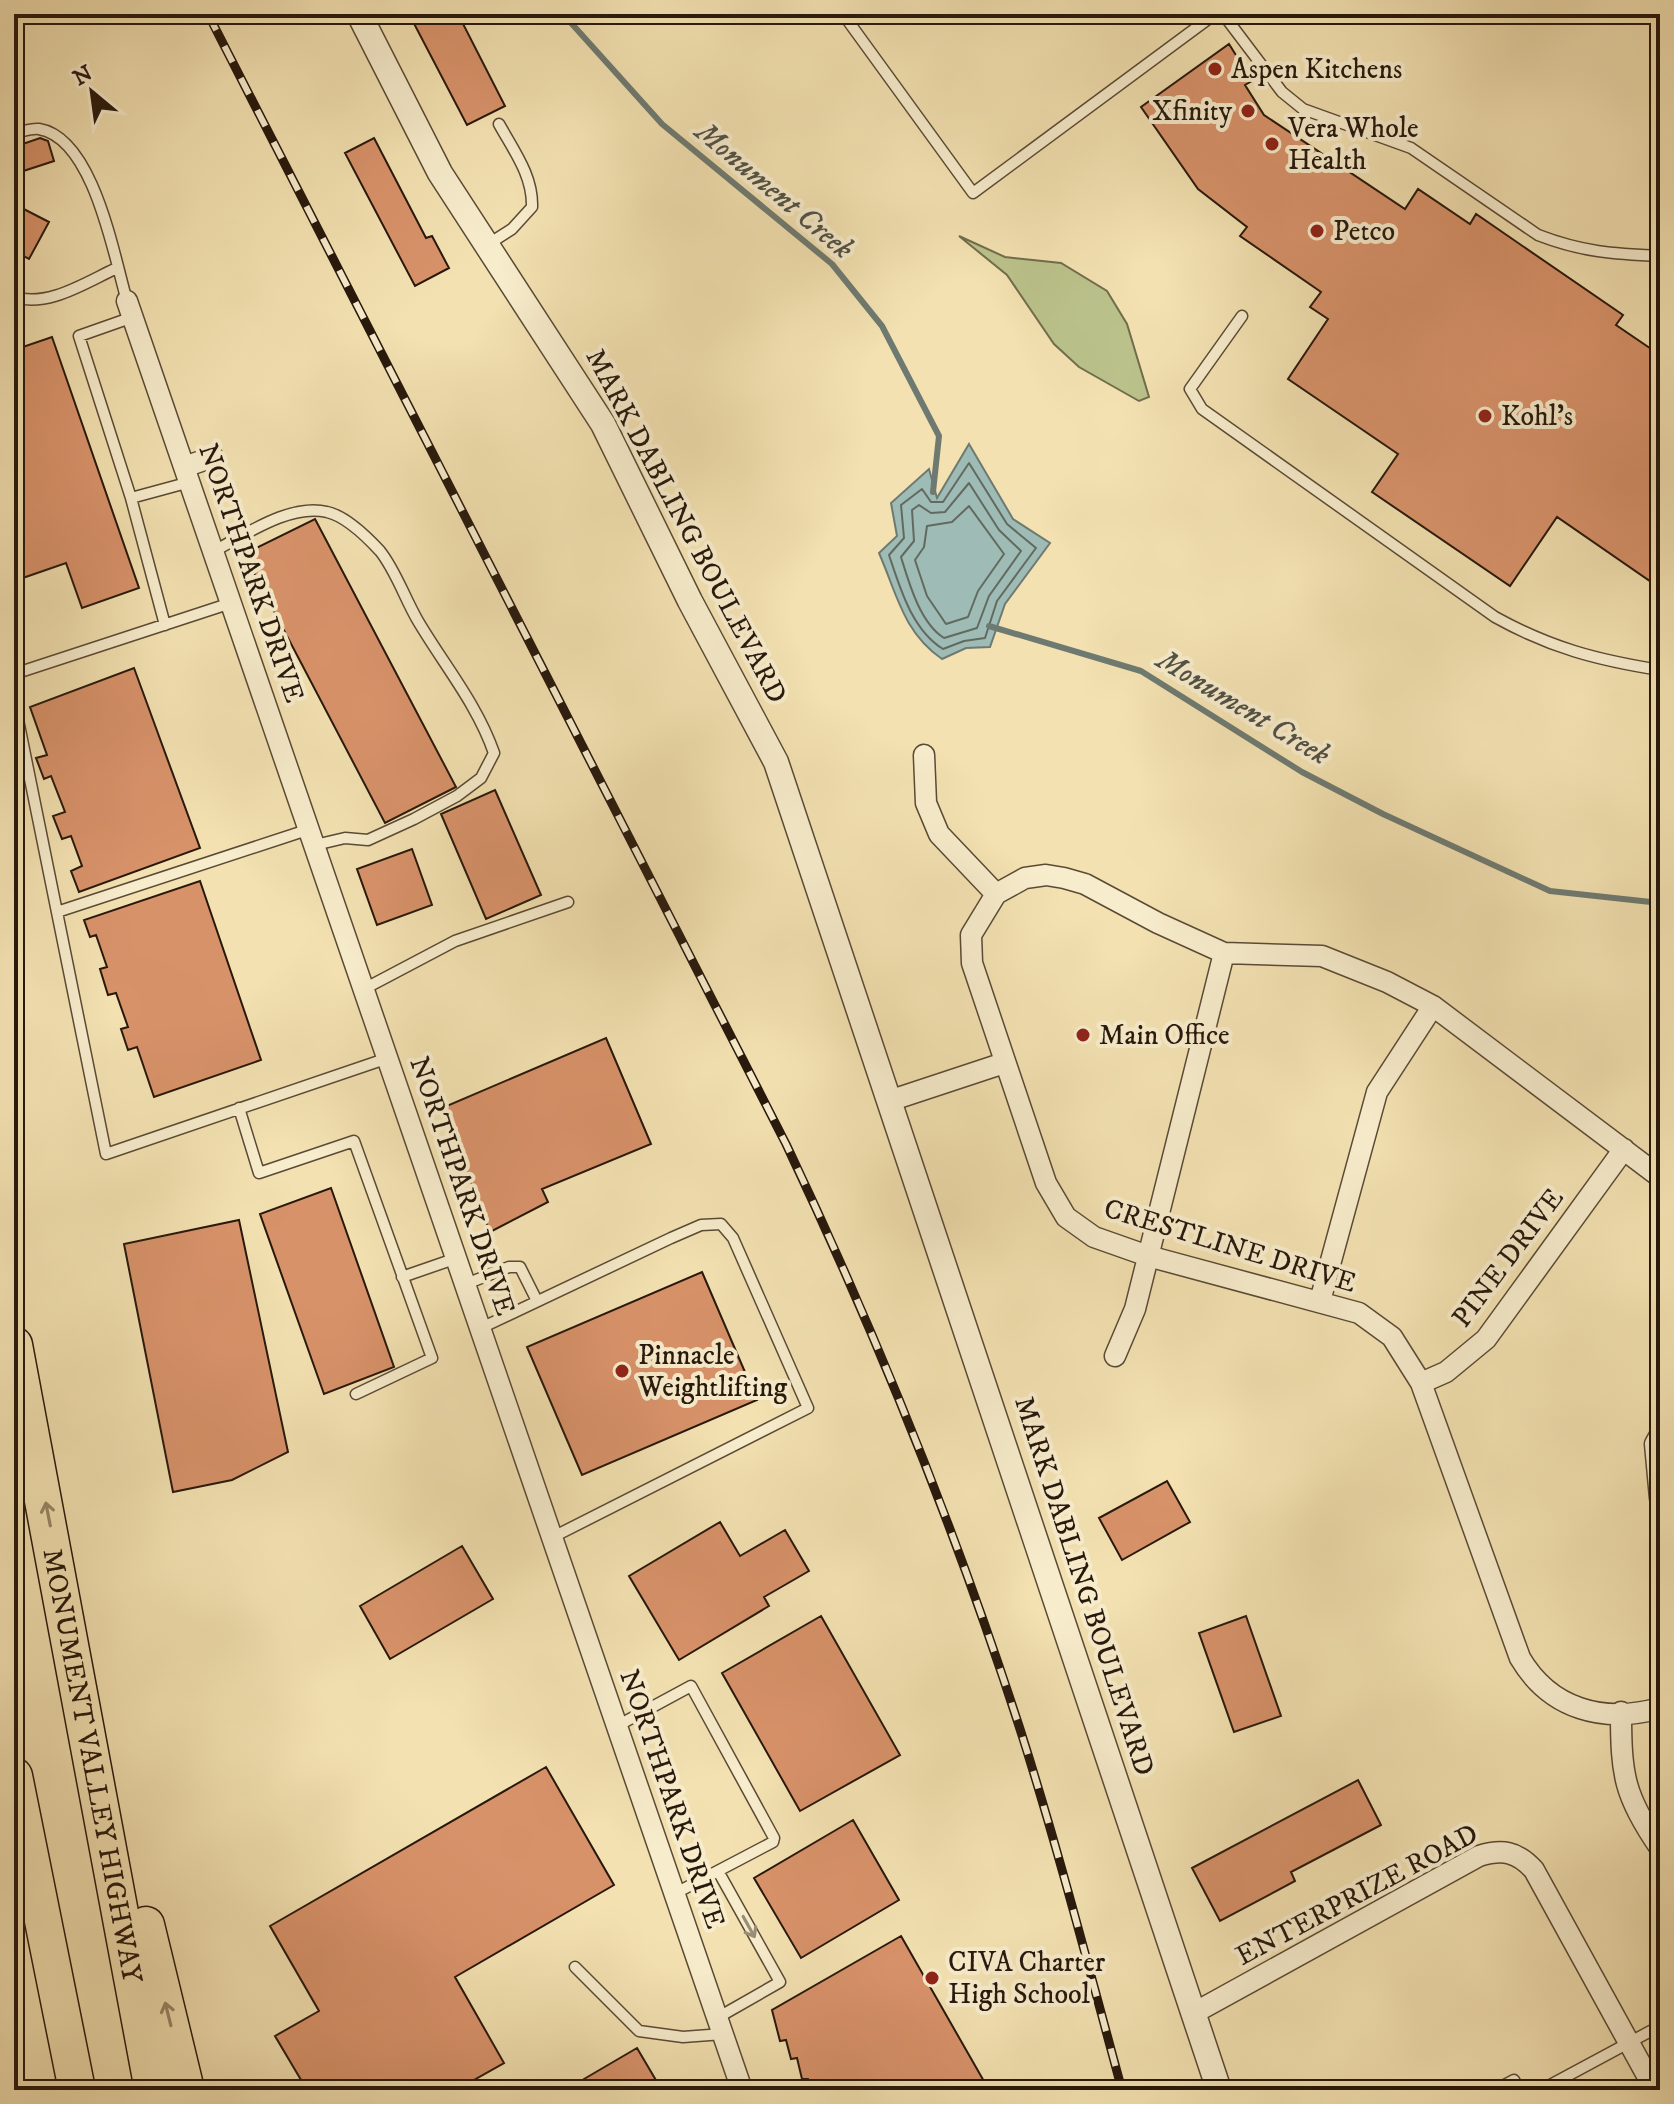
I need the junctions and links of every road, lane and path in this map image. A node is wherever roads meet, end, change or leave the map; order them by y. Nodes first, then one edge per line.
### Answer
1 (359, 14) edge
2 (843, 14) edge
3 (1215, 14) edge
4 (1223, 14) edge
5 (499, 124) dead end
6 (14, 133) edge
7 (485, 246) junction
8 (1660, 256) edge
9 (117, 268) junction
10 (14, 297) edge
11 (130, 309) junction
12 (1242, 316) dead end
13 (213, 457) dead end
14 (187, 474) junction
15 (131, 498) junction
16 (214, 551) junction
17 (231, 603) junction
18 (165, 625) junction
19 (1660, 670) edge
20 (14, 671) edge
21 (14, 700) edge
22 (924, 755) dead end
23 (312, 837) junction
24 (996, 894) junction
25 (568, 902) dead end
26 (57, 912) junction
27 (1224, 953) junction
28 (364, 989) junction
29 (1433, 1006) junction
30 (388, 1058) junction
31 (1004, 1063) junction
32 (889, 1101) junction
33 (239, 1108) junction
34 (1624, 1149) junction
35 (1660, 1177) edge
36 (1148, 1256) junction
37 (457, 1258) junction
38 (402, 1277) junction
39 (466, 1284) junction
40 (537, 1301) junction
41 (1320, 1301) junction
42 (481, 1328) junction
43 (14, 1345) edge
44 (1115, 1356) dead end
45 (1421, 1383) junction
46 (356, 1394) dead end
47 (1651, 1440) edge
48 (1660, 1498) edge
49 (553, 1537) junction
50 (73, 1645) junction
51 (1660, 1708) edge
52 (1621, 1712) junction
53 (617, 1726) junction
54 (14, 1776) edge
55 (27, 1842) junction
56 (1660, 1848) edge
57 (718, 1871) junction
58 (674, 1894) junction
59 (575, 1967) dead end
60 (1194, 2013) junction
61 (720, 2026) junction
62 (1660, 2026) edge
63 (1629, 2042) junction
64 (1548, 2088) edge
65 (738, 2089) edge
66 (53, 2090) edge
67 (77, 2090) edge
68 (153, 2090) edge
69 (186, 2090) edge
70 (1219, 2090) edge
71 (1495, 2090) edge
72 (1519, 2090) edge
73 (1655, 2090) edge

1 - 7 street, MARK DABLING BOULEVARD
2 - 3 lane
4 - 8 lane
5 - 7 lane
6 - 9 lane
7 - 32 street, MARK DABLING BOULEVARD
9 - 10 lane
9 - 11 lane
11 - 14 street, NORTHPARK DRIVE
11 - 15 lane
12 - 19 lane
13 - 14 street
14 - 15 lane
14 - 16 street, NORTHPARK DRIVE
15 - 18 lane
16 - 17 street, NORTHPARK DRIVE
16 - 23 lane
17 - 18 lane
17 - 23 street, NORTHPARK DRIVE
18 - 20 lane
21 - 26 lane
22 - 24 street
23 - 26 lane
23 - 28 street, NORTHPARK DRIVE
24 - 27 street
24 - 31 street, CRESTLINE DRIVE
25 - 28 lane
26 - 33 lane
27 - 29 street
27 - 36 street
28 - 30 street, NORTHPARK DRIVE
29 - 34 street
29 - 41 street
30 - 33 lane
30 - 37 street, NORTHPARK DRIVE
31 - 32 street
31 - 36 street, CRESTLINE DRIVE
32 - 60 street, MARK DABLING BOULEVARD
33 - 38 lane
34 - 35 street
34 - 45 street, PINE DRIVE
36 - 41 street, CRESTLINE DRIVE
36 - 44 street
37 - 38 lane
37 - 39 street, NORTHPARK DRIVE
38 - 46 lane
39 - 40 lane
39 - 42 street, NORTHPARK DRIVE
40 - 42 lane
40 - 49 lane
41 - 45 street, CRESTLINE DRIVE
42 - 49 street, NORTHPARK DRIVE
50 -> 43 highway, MONUMENT VALLEY HIGHWAY
45 - 52 street, CRESTLINE DRIVE
47 - 48 street
49 - 53 street, NORTHPARK DRIVE
50 - 68 highway, MONUMENT VALLEY HIGHWAY
69 -> 50 highway
51 - 52 street, CRESTLINE DRIVE
52 - 56 street
53 - 57 lane
53 - 58 street, NORTHPARK DRIVE
54 - 55 highway
55 - 66 highway
55 - 67 highway
57 - 58 lane
57 -> 61 lane
58 - 61 street, NORTHPARK DRIVE
59 - 61 lane
60 - 63 street, ENTERPRIZE ROAD
60 - 70 street, MARK DABLING BOULEVARD
61 - 65 street, NORTHPARK DRIVE
62 - 63 lane
63 - 64 lane
63 - 73 street, ENTERPRIZE ROAD
71 - 72 lane

